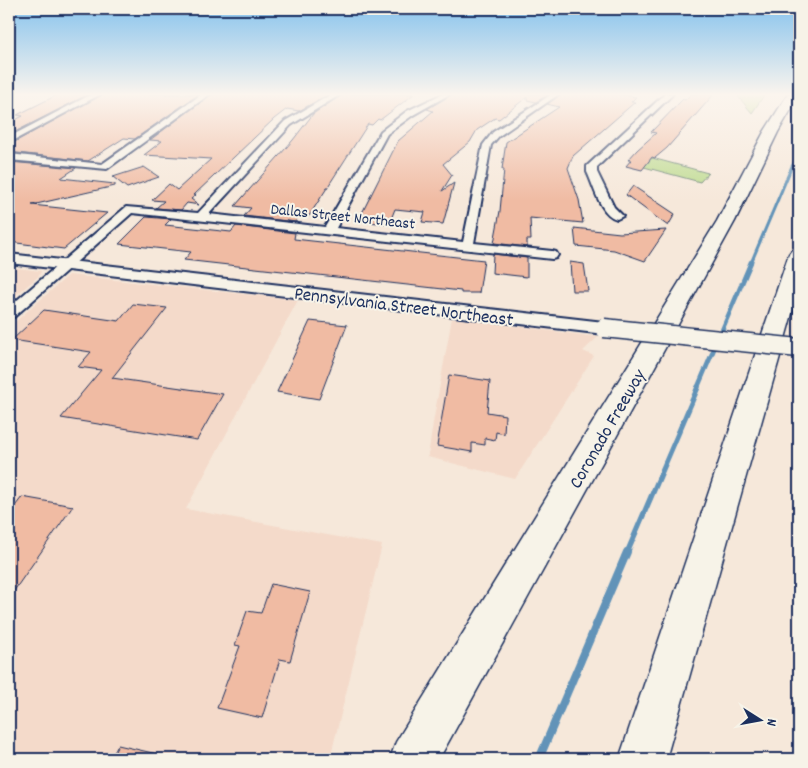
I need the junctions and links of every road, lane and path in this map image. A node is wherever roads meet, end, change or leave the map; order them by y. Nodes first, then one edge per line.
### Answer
1 (28, 130) edge
2 (156, 130) edge
3 (281, 130) edge
4 (388, 130) edge
5 (502, 130) edge
6 (631, 130) edge
7 (772, 130) edge
8 (9, 140) edge
9 (9, 157) edge
10 (201, 216) junction
11 (617, 216) dead end
12 (329, 230) junction
13 (468, 245) junction
14 (552, 254) dead end
15 (799, 254) edge
16 (9, 258) edge
17 (66, 264) junction
18 (9, 314) edge
19 (799, 348) edge
20 (413, 759) edge
21 (642, 759) edge

1 - 8 street
2 - 9 street
3 - 10 street
4 - 12 street
5 - 13 street
6 - 11 street
7 - 20 highway, Coronado Freeway
10 - 12 street, Dallas Street Northeast
10 - 17 street, Dallas Street Northeast
12 - 13 street, Dallas Street Northeast
13 - 14 street, Dallas Street Northeast
15 - 21 highway
16 - 17 street, Pennsylvania Street Northeast
17 - 18 street
17 - 19 street, Pennsylvania Street Northeast, bridge

